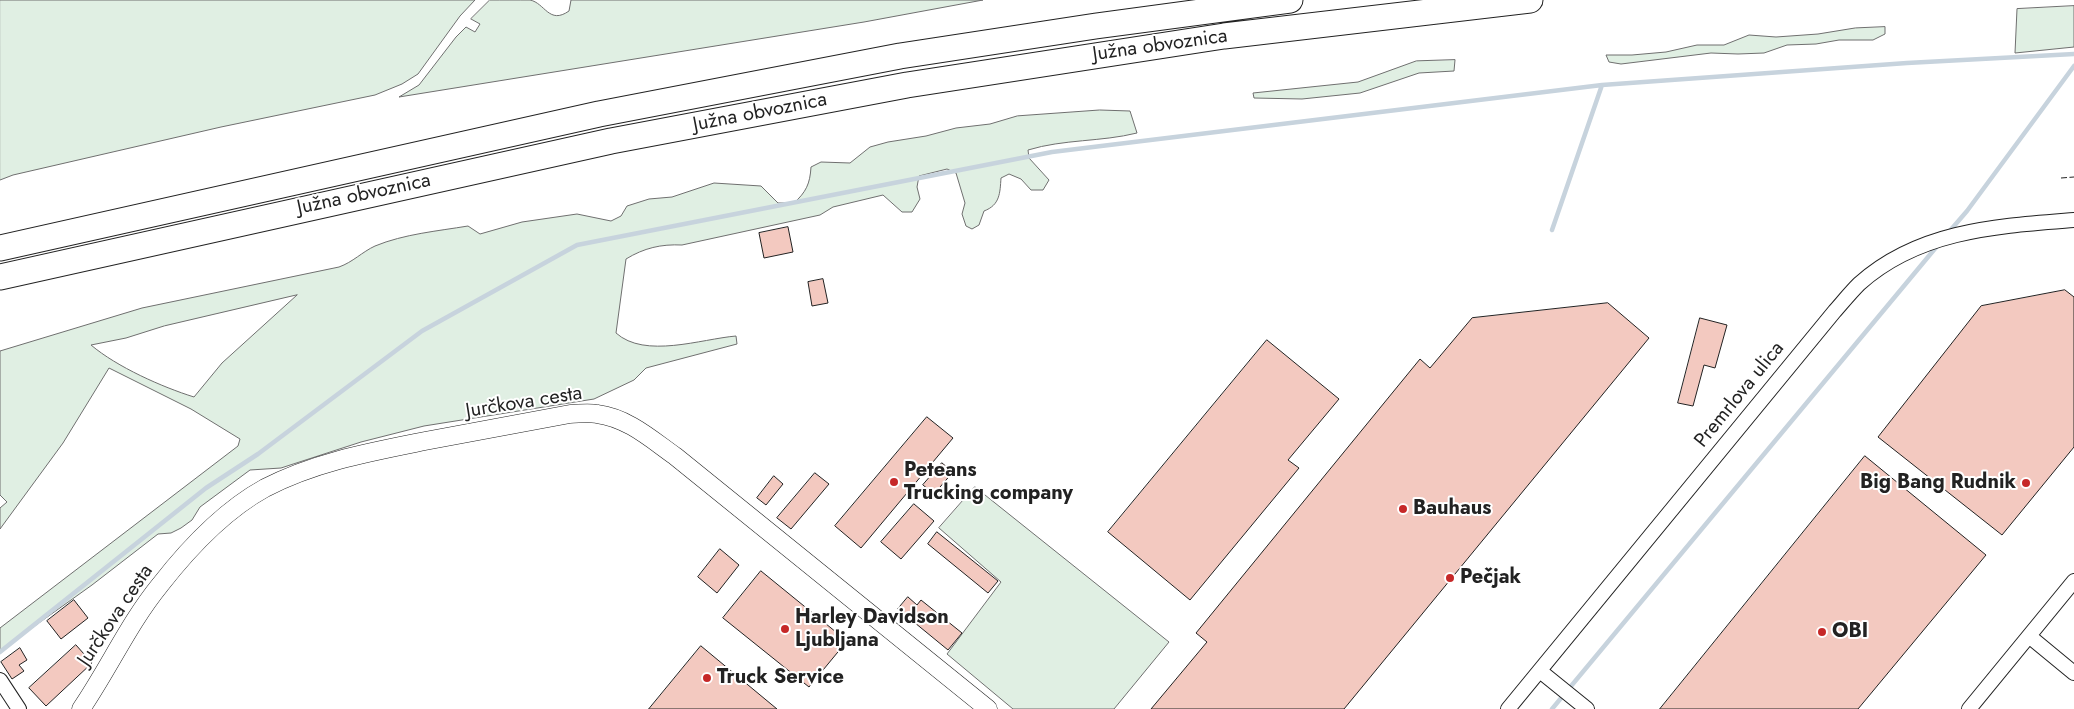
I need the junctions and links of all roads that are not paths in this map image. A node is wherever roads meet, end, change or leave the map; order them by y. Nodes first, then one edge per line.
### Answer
1 (1290, 0) edge
2 (1530, 0) edge
3 (2074, 220) edge
4 (9, 247) edge
5 (12, 274) edge
6 (2074, 581) edge
7 (2029, 636) junction
8 (1540, 671) junction
9 (2074, 673) edge
10 (0, 680) edge
11 (19, 709) edge
12 (81, 709) edge
13 (988, 709) edge
14 (1508, 709) edge
15 (1587, 709) edge
16 (1969, 709) edge

1 - 4 highway, Južna obvoznica
2 - 5 highway, Južna obvoznica
3 - 8 street, Premrlova ulica
6 - 7 street
7 - 9 street
7 - 16 street
8 - 14 street, Premrlova ulica
8 - 15 street
10 - 11 street
12 - 13 street, Jurčkova cesta

